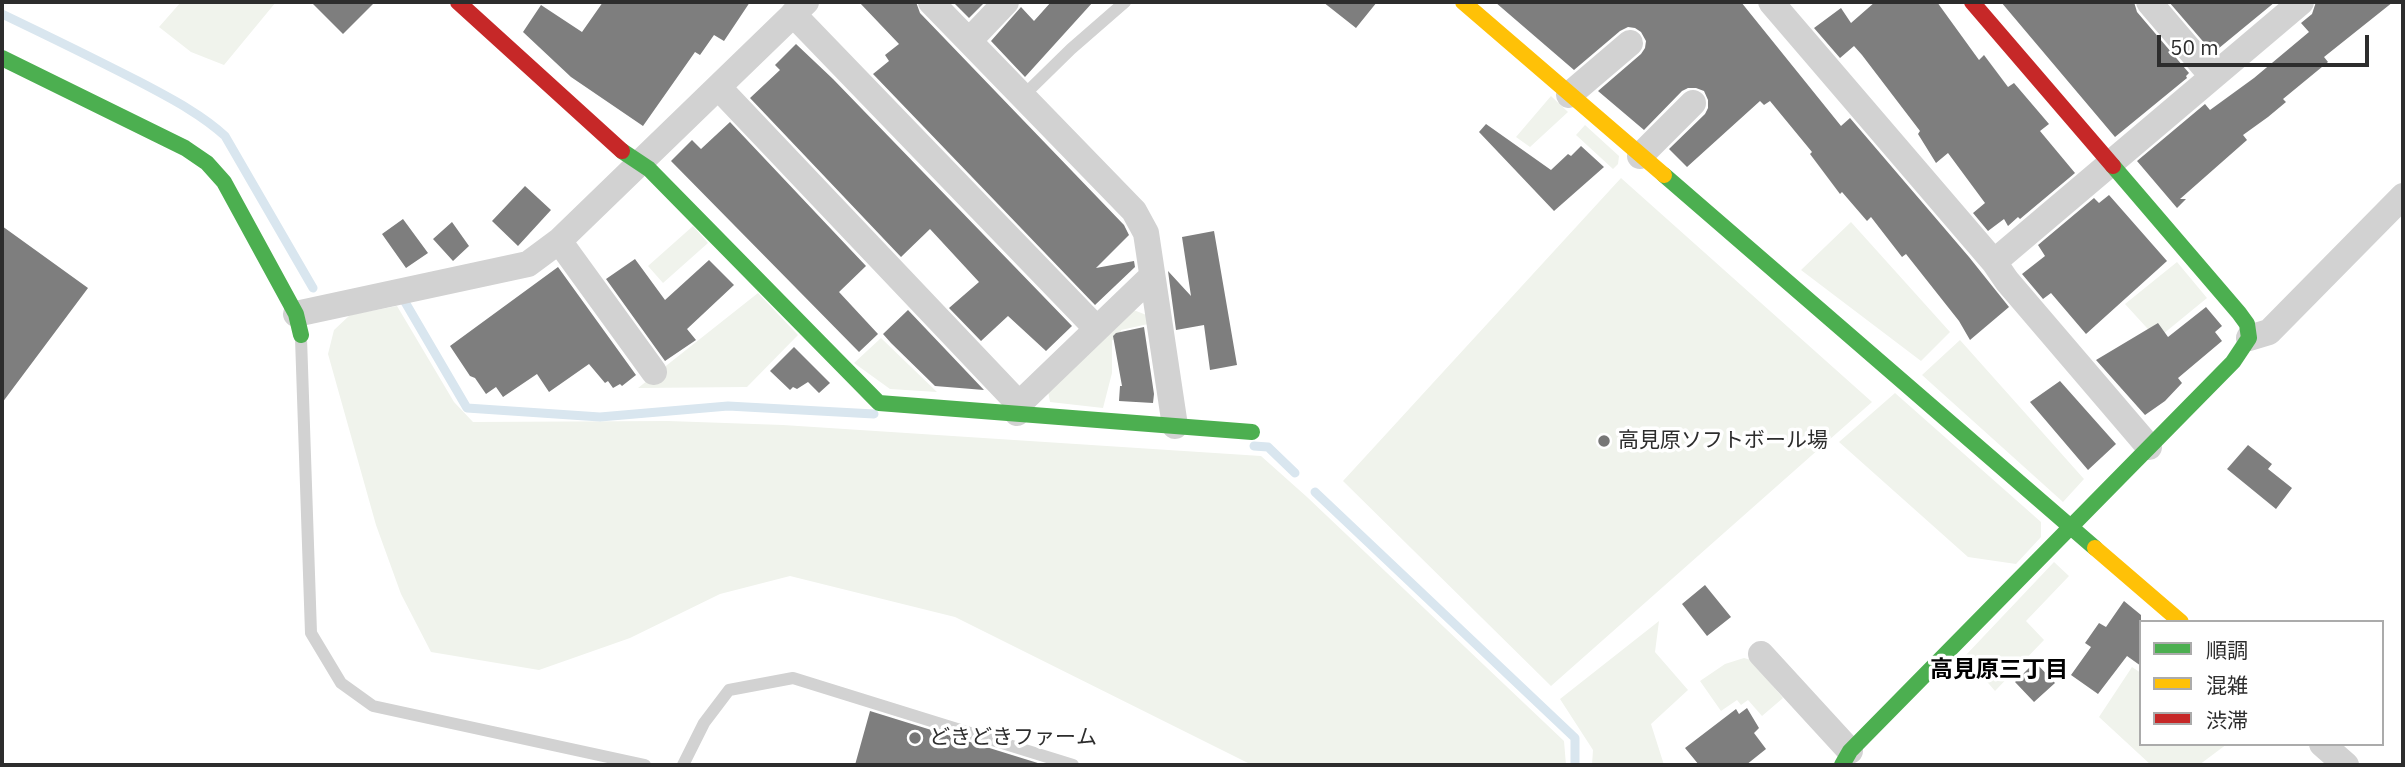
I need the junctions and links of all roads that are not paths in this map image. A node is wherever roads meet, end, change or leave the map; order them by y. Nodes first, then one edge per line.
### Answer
1 (458, 2) edge
2 (931, 2) edge
3 (1006, 2) edge
4 (1125, 2) edge
5 (1463, 2) edge
6 (1771, 2) edge
7 (1972, 2) edge
8 (2149, 2) edge
9 (2301, 2) edge
10 (799, 8) edge
11 (969, 41) junction
12 (1630, 43) dead end
13 (2, 58) edge
14 (2212, 76) junction
15 (719, 88) junction
16 (1569, 95) junction
17 (1023, 96) junction
18 (1693, 103) dead end
19 (1640, 156) junction
20 (639, 162) junction
21 (2110, 163) junction
22 (2403, 196) edge
23 (559, 241) junction
24 (1994, 261) junction
25 (1152, 276) junction
26 (299, 325) junction
27 (1097, 329) junction
28 (2249, 338) junction
29 (654, 372) dead end
30 (1018, 409) junction
31 (1175, 426) junction
32 (1252, 432) dead end
33 (2148, 447) junction
34 (2071, 527) junction
35 (2178, 620) edge
36 (1761, 654) dead end
37 (2324, 746) edge
38 (1846, 758) edge
39 (645, 765) edge
40 (682, 765) edge
41 (1073, 765) edge
42 (2346, 765) edge

1 - 20 street
2 - 11 street
3 - 11 street
4 - 17 lane
5 - 16 street
6 - 24 street
7 - 21 street
8 - 14 street
9 - 14 street
10 - 15 street
10 - 27 street
11 - 17 street
12 - 16 street
13 - 26 street
14 - 21 street
15 - 20 street
15 - 30 street
16 - 19 street
17 - 25 street
18 - 19 street
19 - 34 street
20 - 23 street
20 - 30 street
21 - 24 street
21 - 28 street
22 - 28 street
23 - 26 street
23 - 29 street
24 - 33 street
25 - 27 street
25 - 31 street
26 - 39 lane
27 - 30 street
28 - 33 street
30 - 31 street
31 - 32 street
33 - 34 street
34 - 35 street
34 - 38 street
36 - 38 street
37 - 42 street
40 - 41 lane

